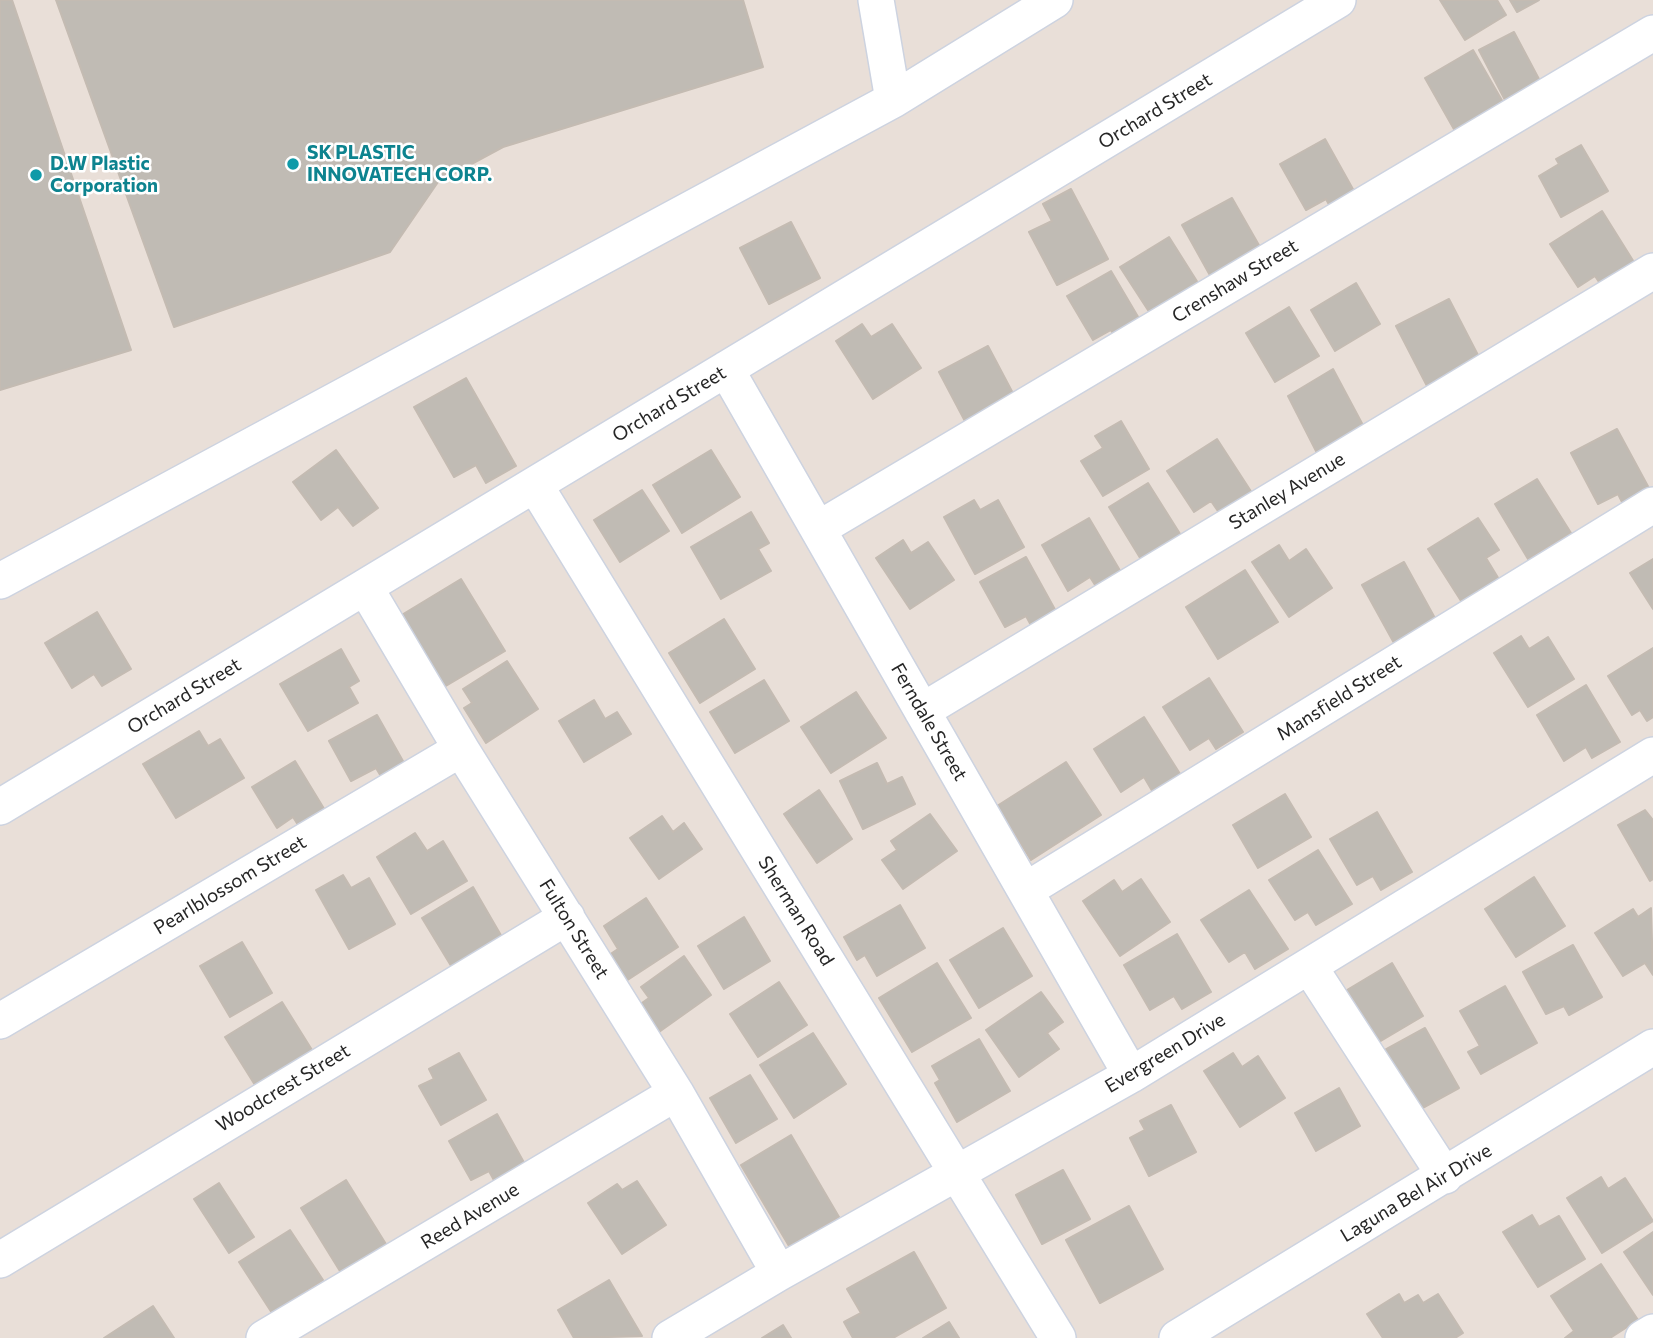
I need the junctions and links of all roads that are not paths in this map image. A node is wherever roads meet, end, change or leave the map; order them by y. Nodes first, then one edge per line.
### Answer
1 (876, 0) edge
2 (1055, 0) edge
3 (1338, 0) edge
4 (1653, 33) edge
5 (893, 100) junction
6 (1653, 271) edge
7 (726, 369) junction
8 (535, 485) junction
9 (1653, 505) edge
10 (818, 529) junction
11 (0, 581) edge
12 (365, 587) junction
13 (922, 711) junction
14 (461, 749) junction
15 (1653, 755) edge
16 (0, 807) edge
17 (1026, 890) junction
18 (567, 917) junction
19 (1309, 966) junction
20 (0, 1021) edge
21 (1653, 1047) edge
22 (1131, 1075) junction
23 (676, 1093) junction
24 (957, 1173) junction
25 (1445, 1176) junction
26 (0, 1260) edge
27 (779, 1273) junction
28 (1653, 1332) edge
29 (264, 1338) edge
30 (670, 1338) edge
31 (1058, 1338) edge
32 (1177, 1338) edge
33 (1643, 1338) edge

1 - 5 street
2 - 5 street
3 - 7 street, Orchard Street
4 - 10 street, Crenshaw Street
5 - 11 street
6 - 13 street, Stanley Avenue
7 - 8 street, Orchard Street
7 - 10 street, Ferndale Street
8 - 12 street, Orchard Street
8 - 24 street, Sherman Road
9 - 17 street, Mansfield Street
10 - 13 street, Ferndale Street
12 - 14 street, Fulton Street
12 - 16 street, Orchard Street
13 - 17 street, Ferndale Street
14 - 18 street, Fulton Street
14 - 20 street, Pearlblossom Street
15 - 19 street, Evergreen Drive
17 - 22 street, Ferndale Street
18 - 23 street, Fulton Street
18 - 26 street, Woodcrest Street
19 - 22 street, Evergreen Drive
19 - 25 street
21 - 25 street, Laguna Bel Air Drive
22 - 24 street, Evergreen Drive
23 - 27 street, Fulton Street
23 - 29 street, Reed Avenue
24 - 27 street, Evergreen Drive
24 - 31 street, Sherman Road
25 - 32 street, Laguna Bel Air Drive
27 - 30 street, Evergreen Drive
28 - 33 street

